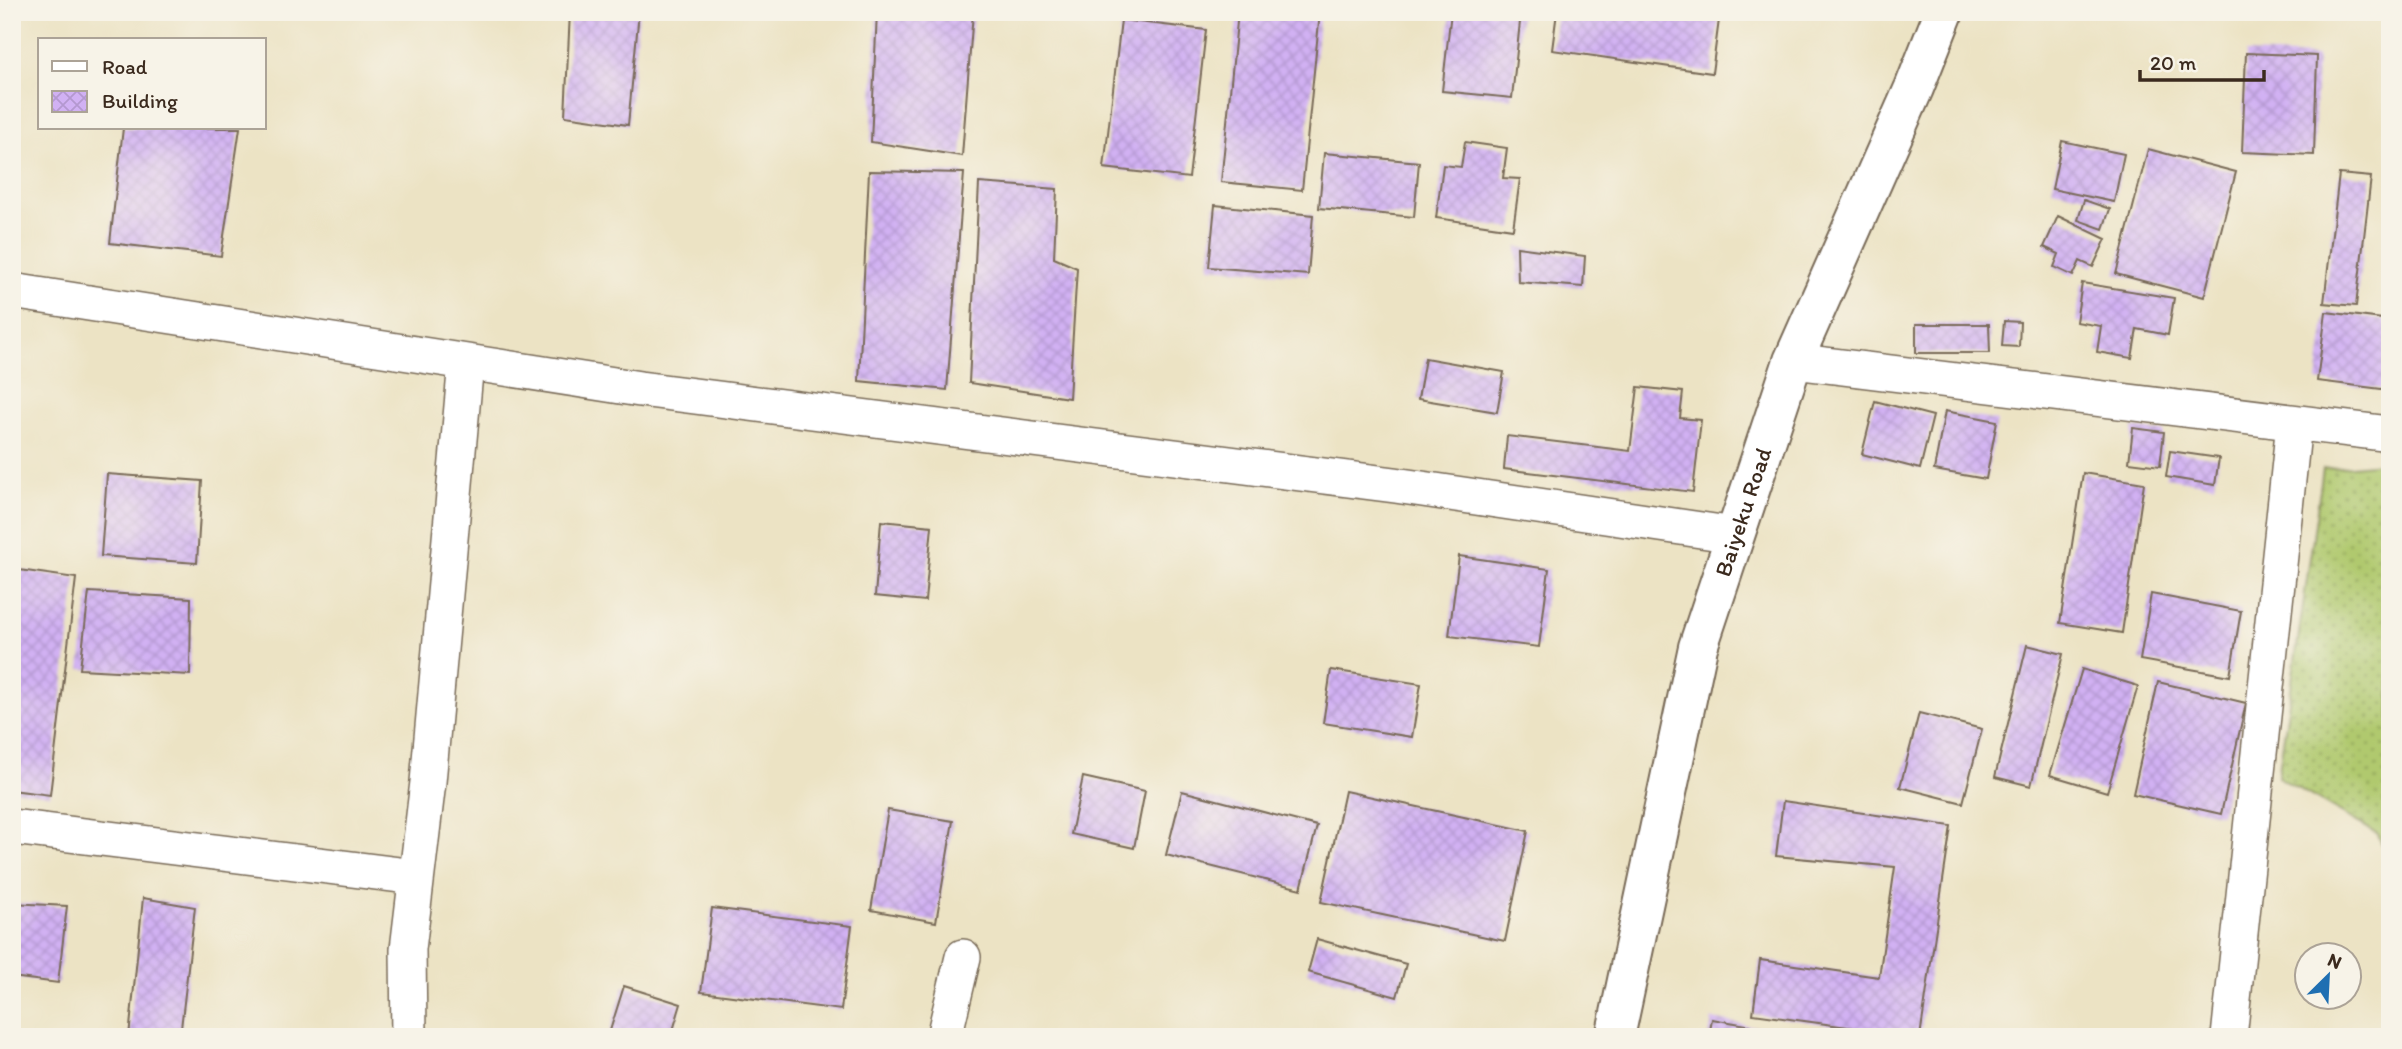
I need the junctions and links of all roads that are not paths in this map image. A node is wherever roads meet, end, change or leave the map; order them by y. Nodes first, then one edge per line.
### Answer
1 (1944, 12) edge
2 (12, 291) edge
3 (466, 362) junction
4 (1793, 362) junction
5 (2294, 423) junction
6 (2390, 434) edge
7 (1735, 535) junction
8 (12, 827) edge
9 (416, 877) junction
10 (963, 957) dead end
11 (410, 1037) edge
12 (944, 1037) edge
13 (1615, 1037) edge
14 (2229, 1037) edge

1 - 4 main road, Baiyeku Road
2 - 3 street
3 - 7 street
3 - 9 street
4 - 5 street
4 - 7 main road, Baiyeku Road
5 - 6 street
5 - 14 street
7 - 13 main road, Baiyeku Road
8 - 9 street
9 - 11 street
10 - 12 street

